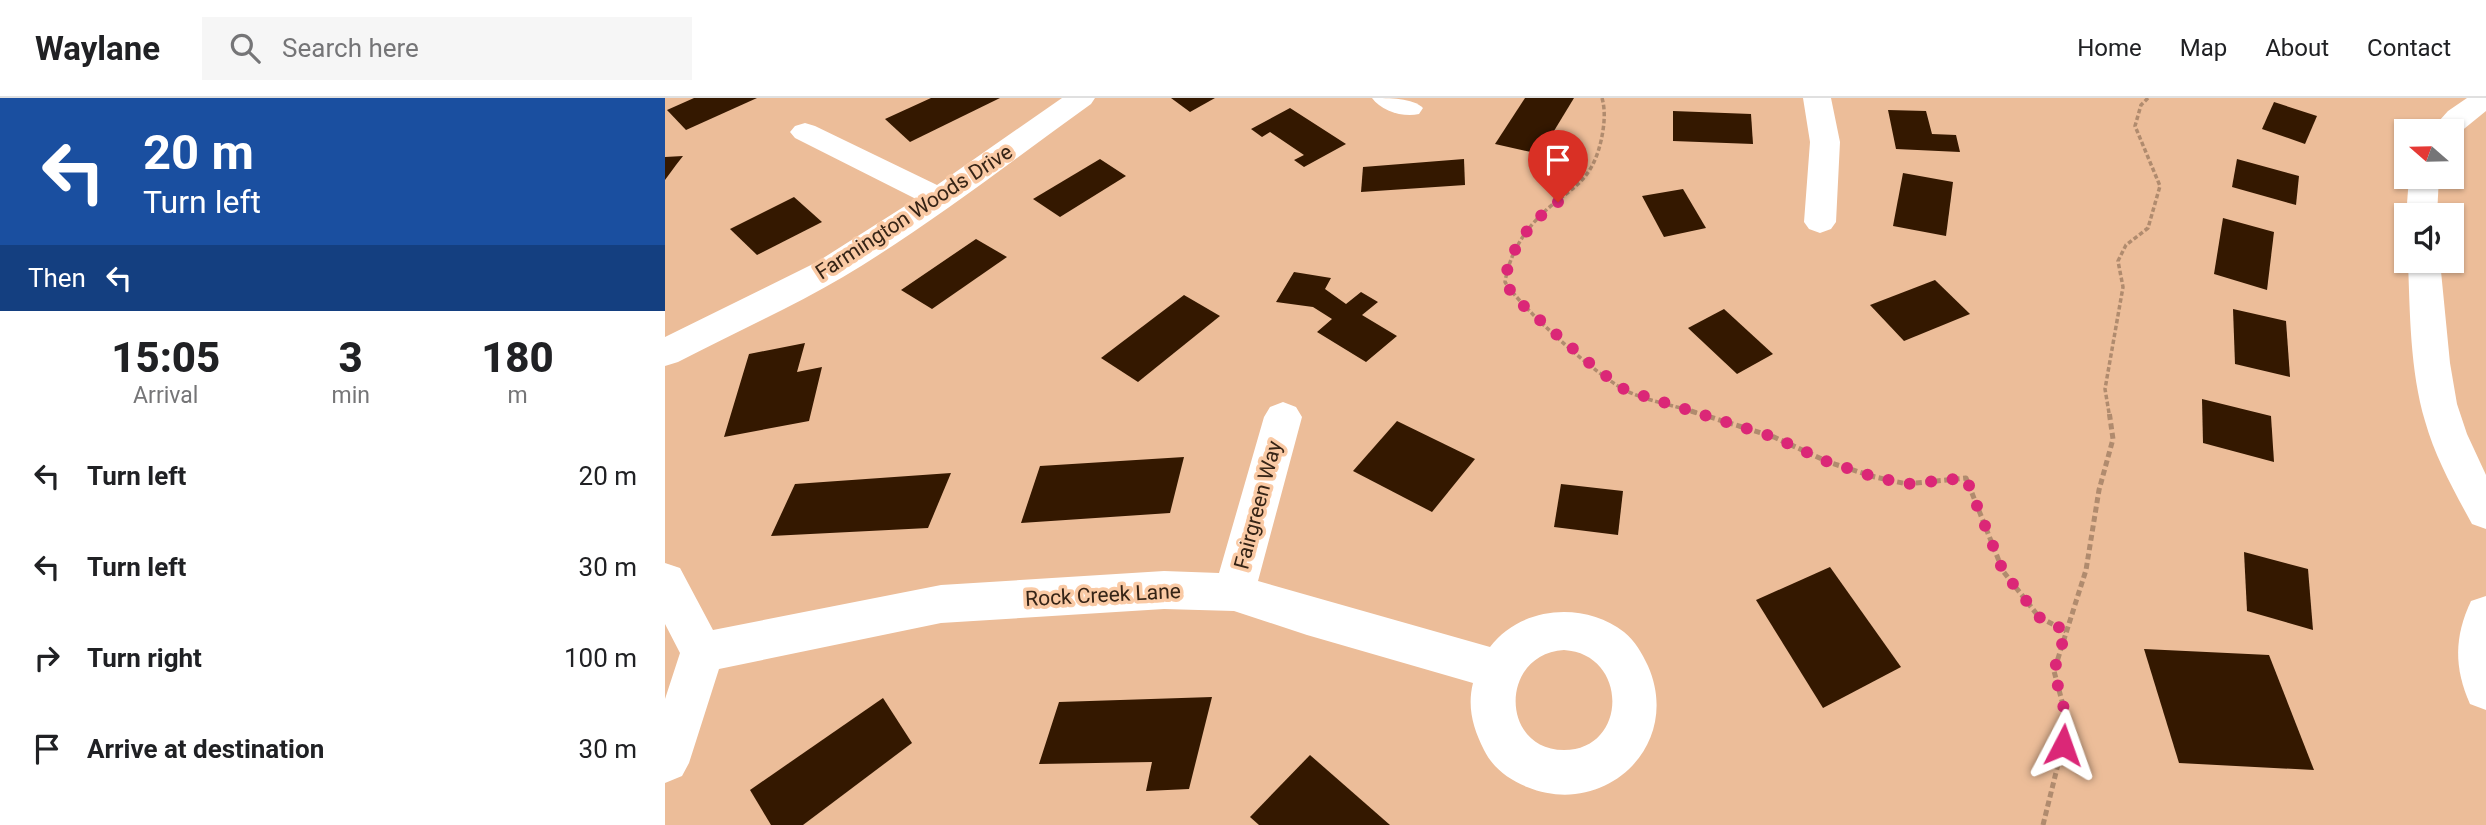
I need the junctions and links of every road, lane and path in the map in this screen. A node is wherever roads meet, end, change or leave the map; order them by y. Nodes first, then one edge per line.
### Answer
1 (1081, 98) edge
2 (1602, 98) edge
3 (1817, 98) edge
4 (2148, 98) edge
5 (2486, 99) edge
6 (2456, 119) edge
7 (805, 132) dead end
8 (941, 199) junction
9 (1820, 222) dead end
10 (2425, 273) edge
11 (665, 353) edge
12 (1283, 417) dead end
13 (2486, 512) edge
14 (665, 581) edge
15 (1234, 592) junction
16 (2486, 615) edge
17 (2066, 631) junction
18 (702, 652) junction
19 (1499, 670) dead end
20 (2486, 689) edge
21 (665, 760) edge
22 (2043, 825) edge

1 - 8 street, Farmington Woods Drive
2 - 17 path
3 - 9 street
4 - 17 path
5 - 6 street
7 - 8 street
8 - 11 street, Farmington Woods Drive
10 - 13 street
12 - 15 street, Fairgreen Way
14 - 18 street
15 - 18 street, Rock Creek Lane
15 - 19 street, Rock Creek Lane
16 - 20 street
17 - 22 path
18 - 21 street

